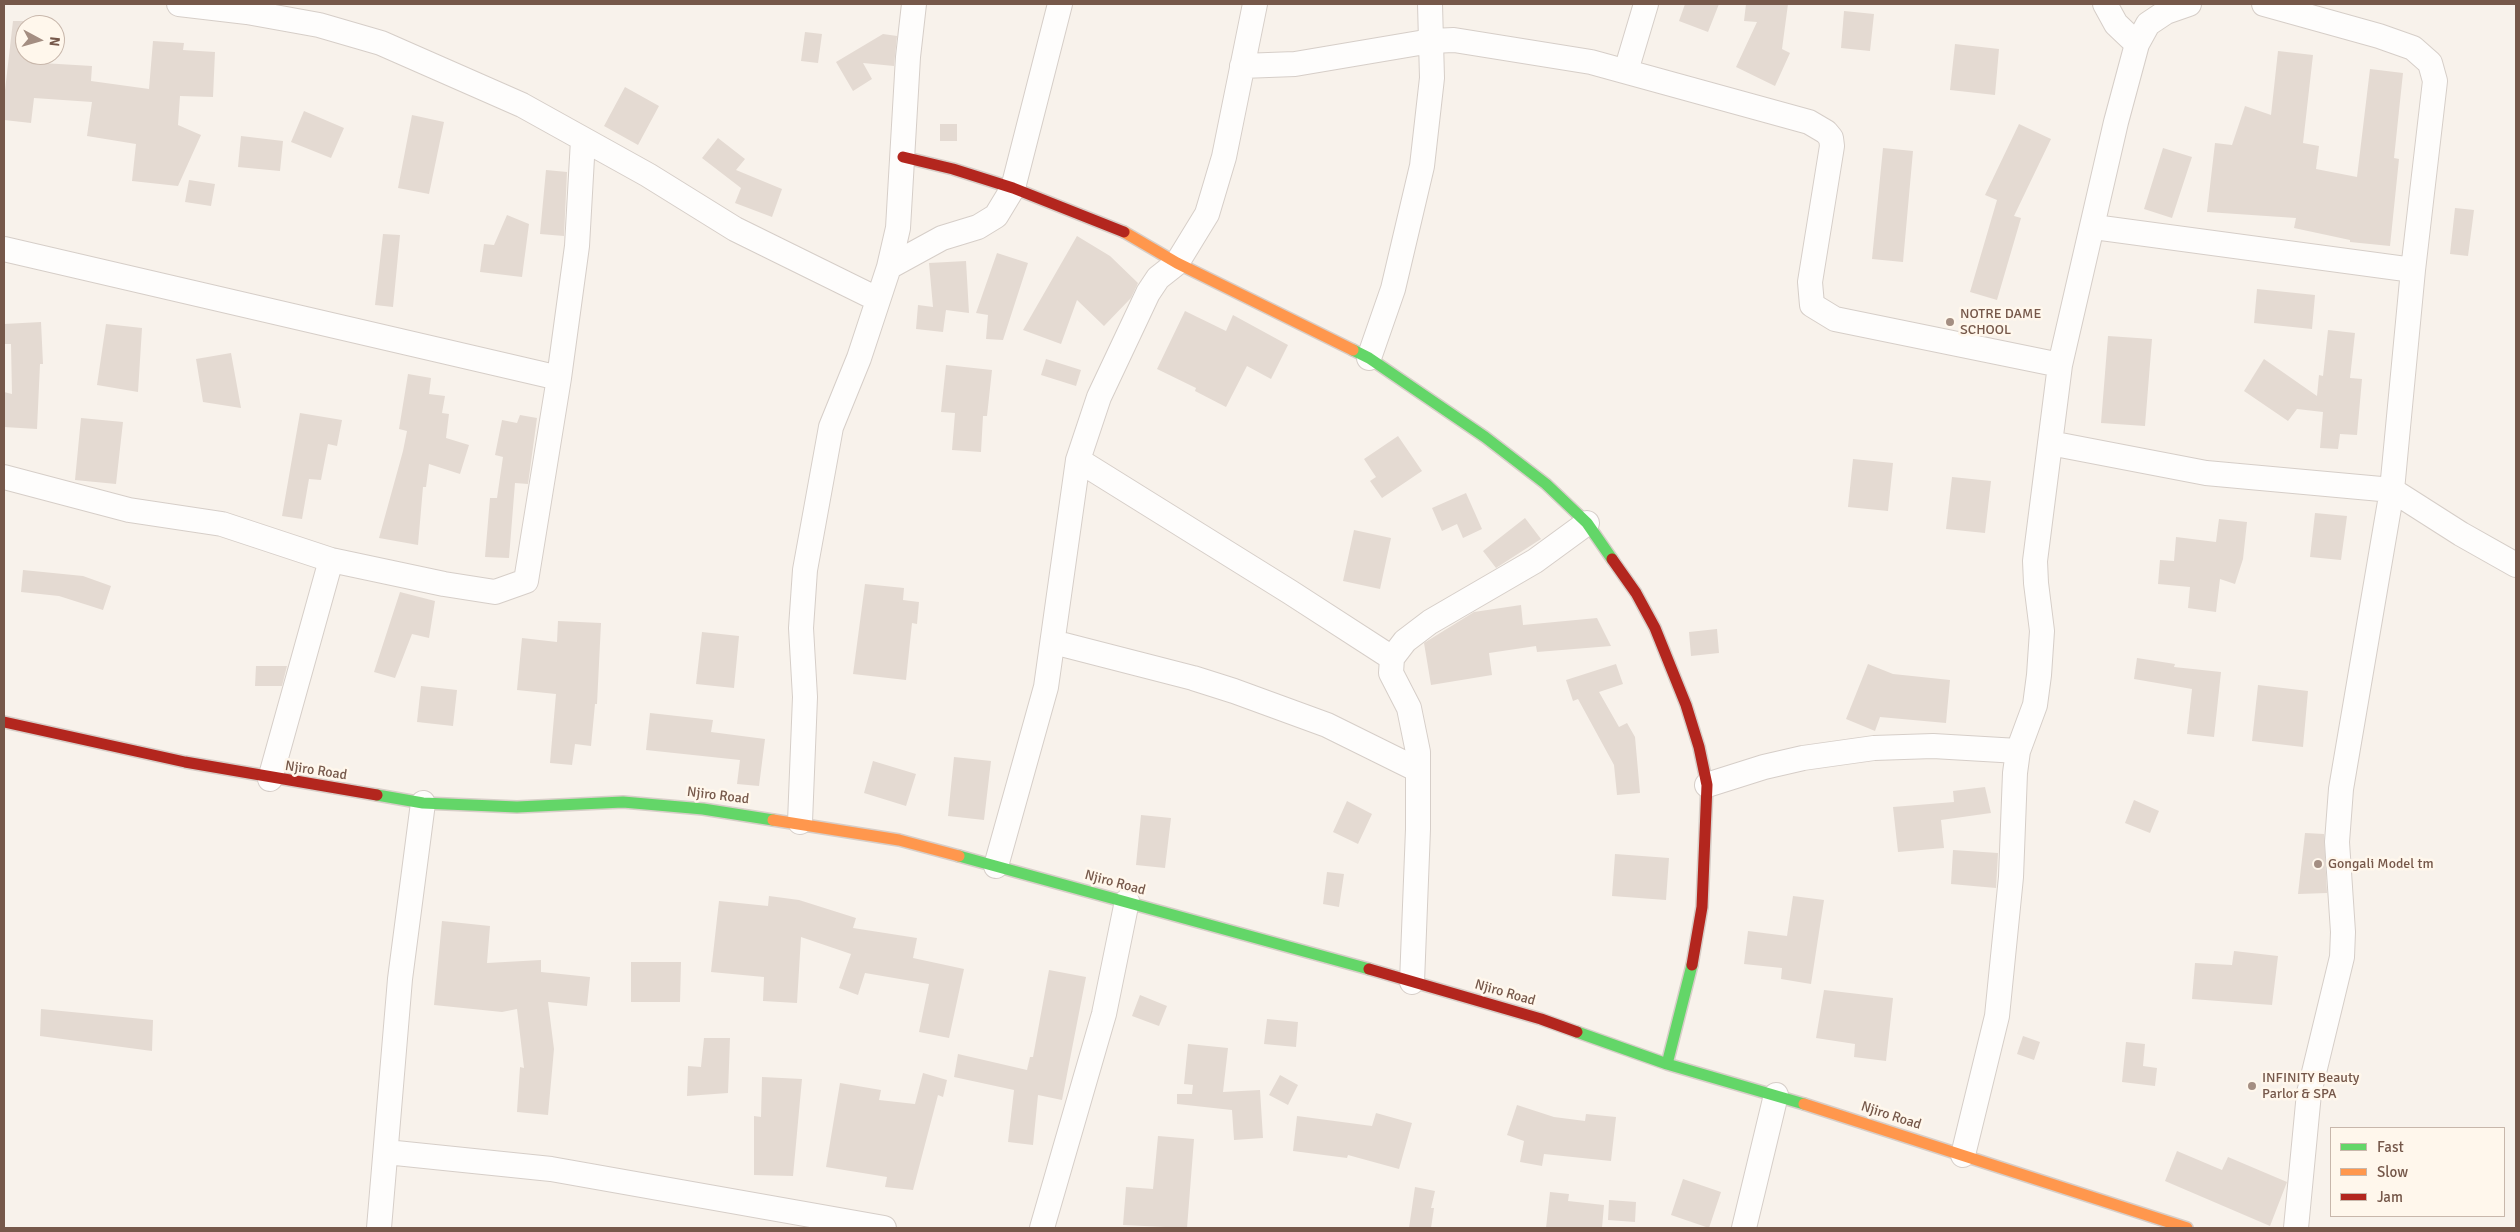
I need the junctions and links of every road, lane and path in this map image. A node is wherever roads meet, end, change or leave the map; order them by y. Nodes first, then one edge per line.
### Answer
1 (179, 4) edge
2 (914, 4) edge
3 (1060, 4) edge
4 (1255, 4) edge
5 (1430, 4) edge
6 (1646, 4) edge
7 (2104, 4) edge
8 (2190, 4) edge
9 (2264, 4) edge
10 (2303, 9) edge
11 (1431, 41) junction
12 (2137, 44) junction
13 (1242, 66) junction
14 (1626, 71) junction
15 (583, 140) junction
16 (904, 157) junction
17 (1013, 188) junction
18 (2094, 227) junction
19 (4, 249) edge
20 (1178, 263) junction
21 (889, 267) junction
22 (2413, 270) junction
23 (877, 299) junction
24 (1369, 358) junction
25 (2060, 366) junction
26 (559, 378) junction
27 (2050, 443) junction
28 (1078, 460) junction
29 (4, 477) edge
30 (2392, 490) junction
31 (1587, 524) junction
32 (331, 560) junction
33 (2516, 565) edge
34 (1053, 642) junction
35 (1392, 658) junction
36 (4, 722) edge
37 (2018, 751) junction
38 (1418, 770) junction
39 (270, 779) junction
40 (1707, 786) junction
41 (423, 803) junction
42 (800, 822) junction
43 (996, 866) junction
44 (1127, 901) junction
45 (1412, 982) junction
46 (1667, 1064) junction
47 (1776, 1095) junction
48 (386, 1152) junction
49 (1963, 1155) junction
50 (804, 1221) edge
51 (379, 1228) edge
52 (884, 1228) edge
53 (1042, 1228) edge
54 (1744, 1228) edge
55 (2187, 1228) edge
56 (2296, 1228) edge

1 - 15 street
2 - 16 street
3 - 17 street
4 - 13 street
5 - 11 street
6 - 14 street
7 - 12 street
8 - 12 street
9 - 10 street
10 - 22 street
11 - 13 street
11 - 14 street
11 - 24 street
12 - 18 street
13 - 20 street
14 - 25 street
15 - 23 street
15 - 26 street
16 - 17 street
16 - 21 street
17 - 20 street
17 - 21 street
18 - 22 street
18 - 25 street
19 - 26 street
20 - 24 street
20 - 28 street
21 - 23 street
22 - 30 street
23 - 42 street
24 - 31 street
25 - 27 street
26 - 32 street
27 - 30 street
27 - 37 street
28 - 34 street
28 - 35 street
29 - 32 street
30 - 33 street
30 - 56 street
31 - 35 street
31 - 40 street
32 - 39 street
34 - 38 street
34 - 43 street
35 - 38 street
36 - 39 street, Njiro Road
37 - 40 street
37 - 49 street
38 - 45 street
39 - 41 street, Njiro Road
40 - 46 street
41 - 42 street, Njiro Road
41 - 48 street
42 - 43 street, Njiro Road
43 - 44 street, Njiro Road
44 - 45 street, Njiro Road
44 - 53 street
45 - 46 street, Njiro Road
46 - 47 street, Njiro Road
47 - 49 street, Njiro Road
47 - 54 street
48 - 50 street
48 - 51 street
49 - 55 street, Njiro Road
50 - 52 street

